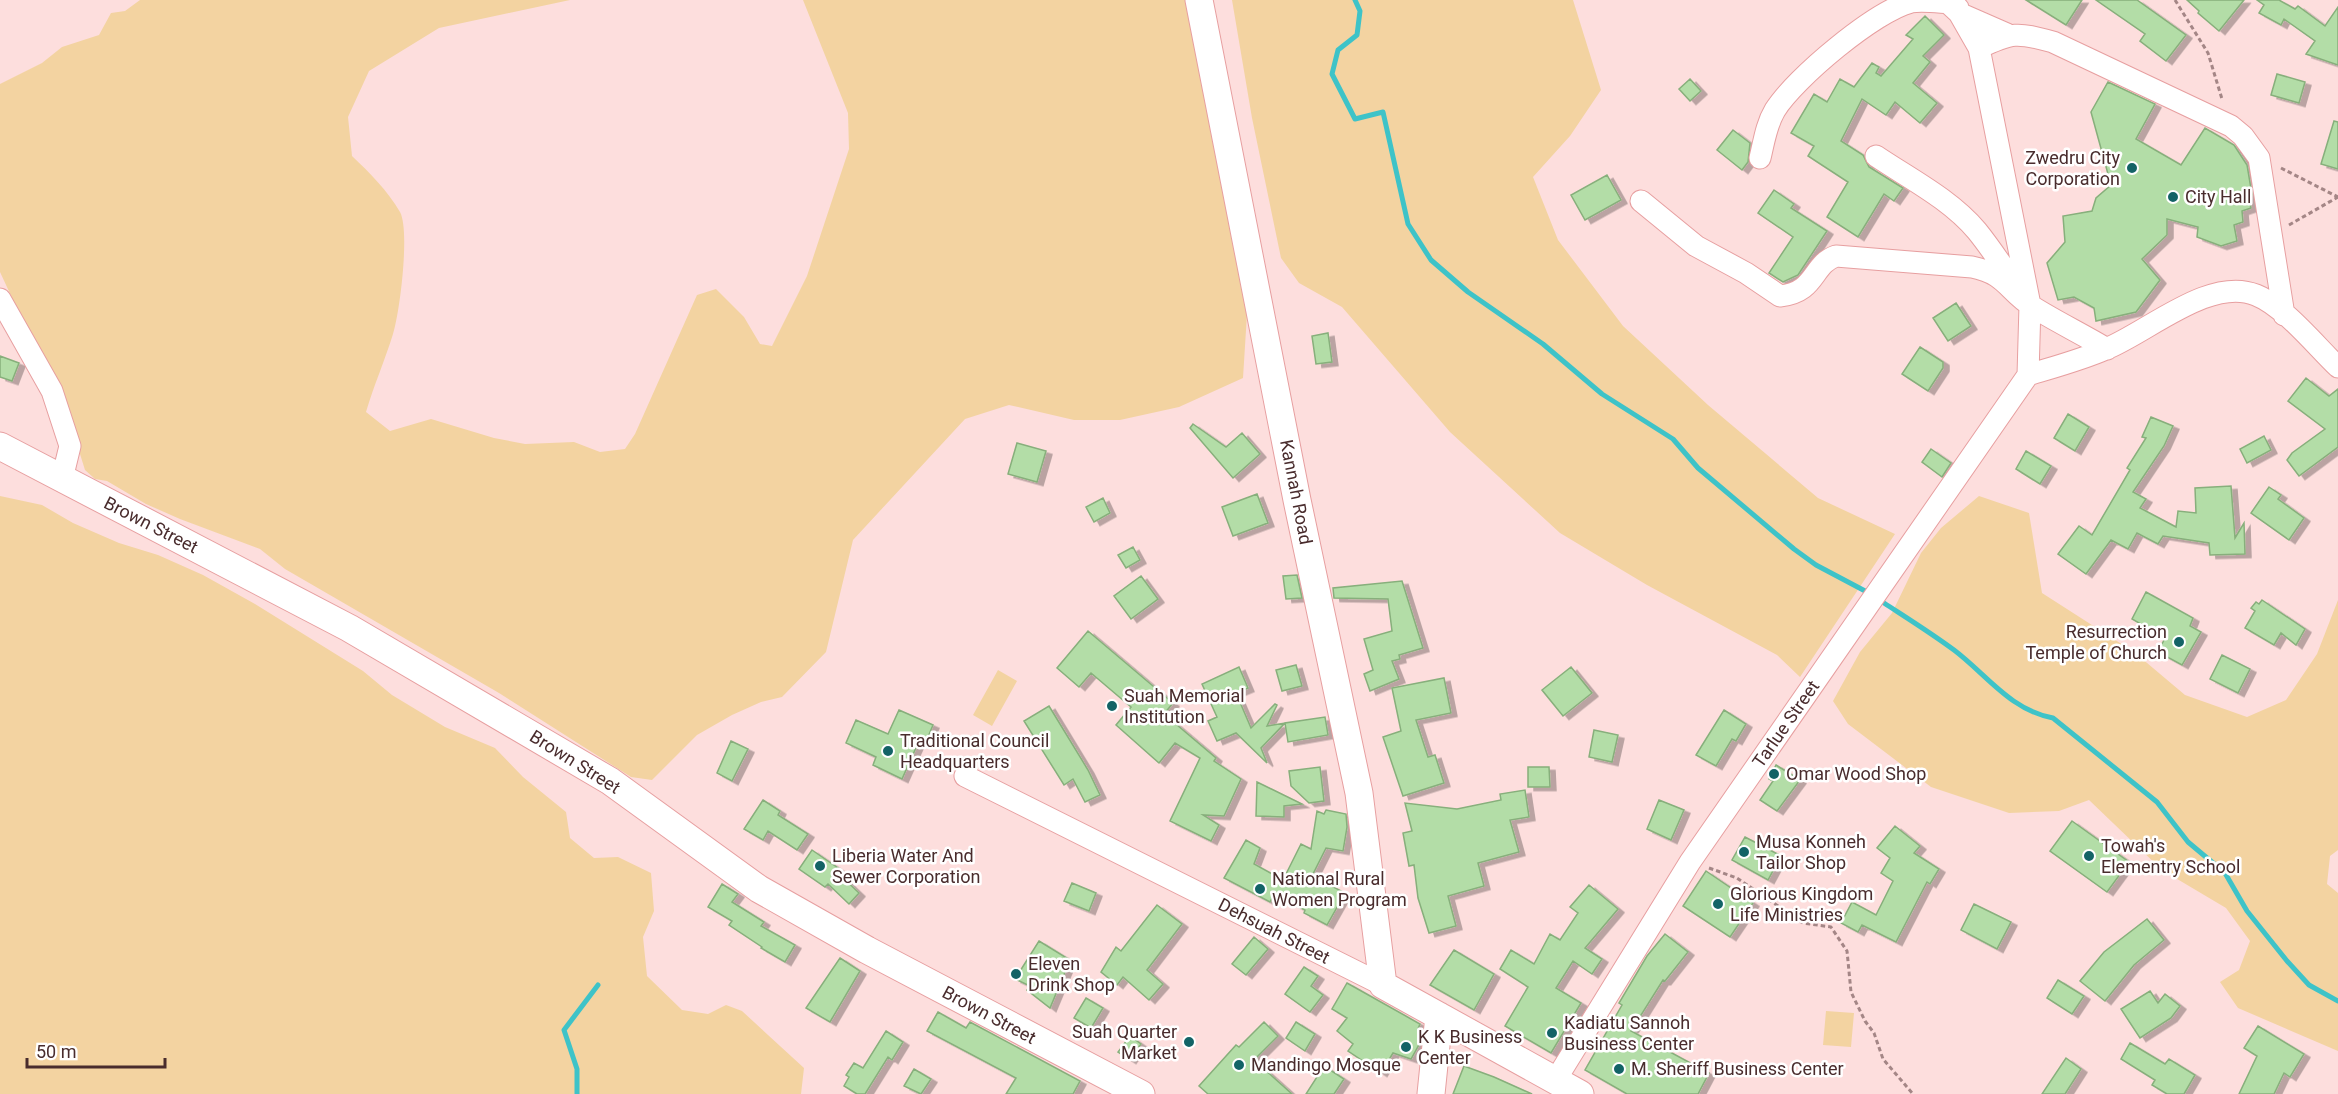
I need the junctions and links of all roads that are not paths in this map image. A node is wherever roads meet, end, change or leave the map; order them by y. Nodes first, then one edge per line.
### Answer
1 (1199, 0) edge
2 (1952, 4) edge
3 (2007, 34) junction
4 (1979, 48) junction
5 (1876, 156) dead end
6 (1760, 158) dead end
7 (1641, 201) dead end
8 (0, 299) edge
9 (2031, 305) junction
10 (2284, 315) junction
11 (2107, 349) junction
12 (2338, 367) edge
13 (2028, 375) junction
14 (0, 446) edge
15 (62, 479) junction
16 (965, 776) dead end
17 (1383, 985) junction
18 (1439, 1016) junction
19 (1555, 1081) junction
20 (1141, 1094) edge
21 (1431, 1094) edge
22 (1580, 1094) edge

1 - 17 street, Kannah Road
2 - 3 street
2 - 4 street
2 - 6 street
3 - 4 street
3 - 10 street
4 - 9 street
5 - 9 street
7 - 9 street
8 - 15 street
9 - 11 street
9 - 13 street
10 - 11 street
10 - 12 street
11 - 13 street
13 - 19 street, Tarlue Street
14 - 15 street, Brown Street
15 - 20 street, Brown Street
16 - 17 street, Dehsuah Street
17 - 18 street, Dehsuah Street
18 - 19 street, Dehsuah Street
18 - 21 street
19 - 22 street, Dehsuah Street

